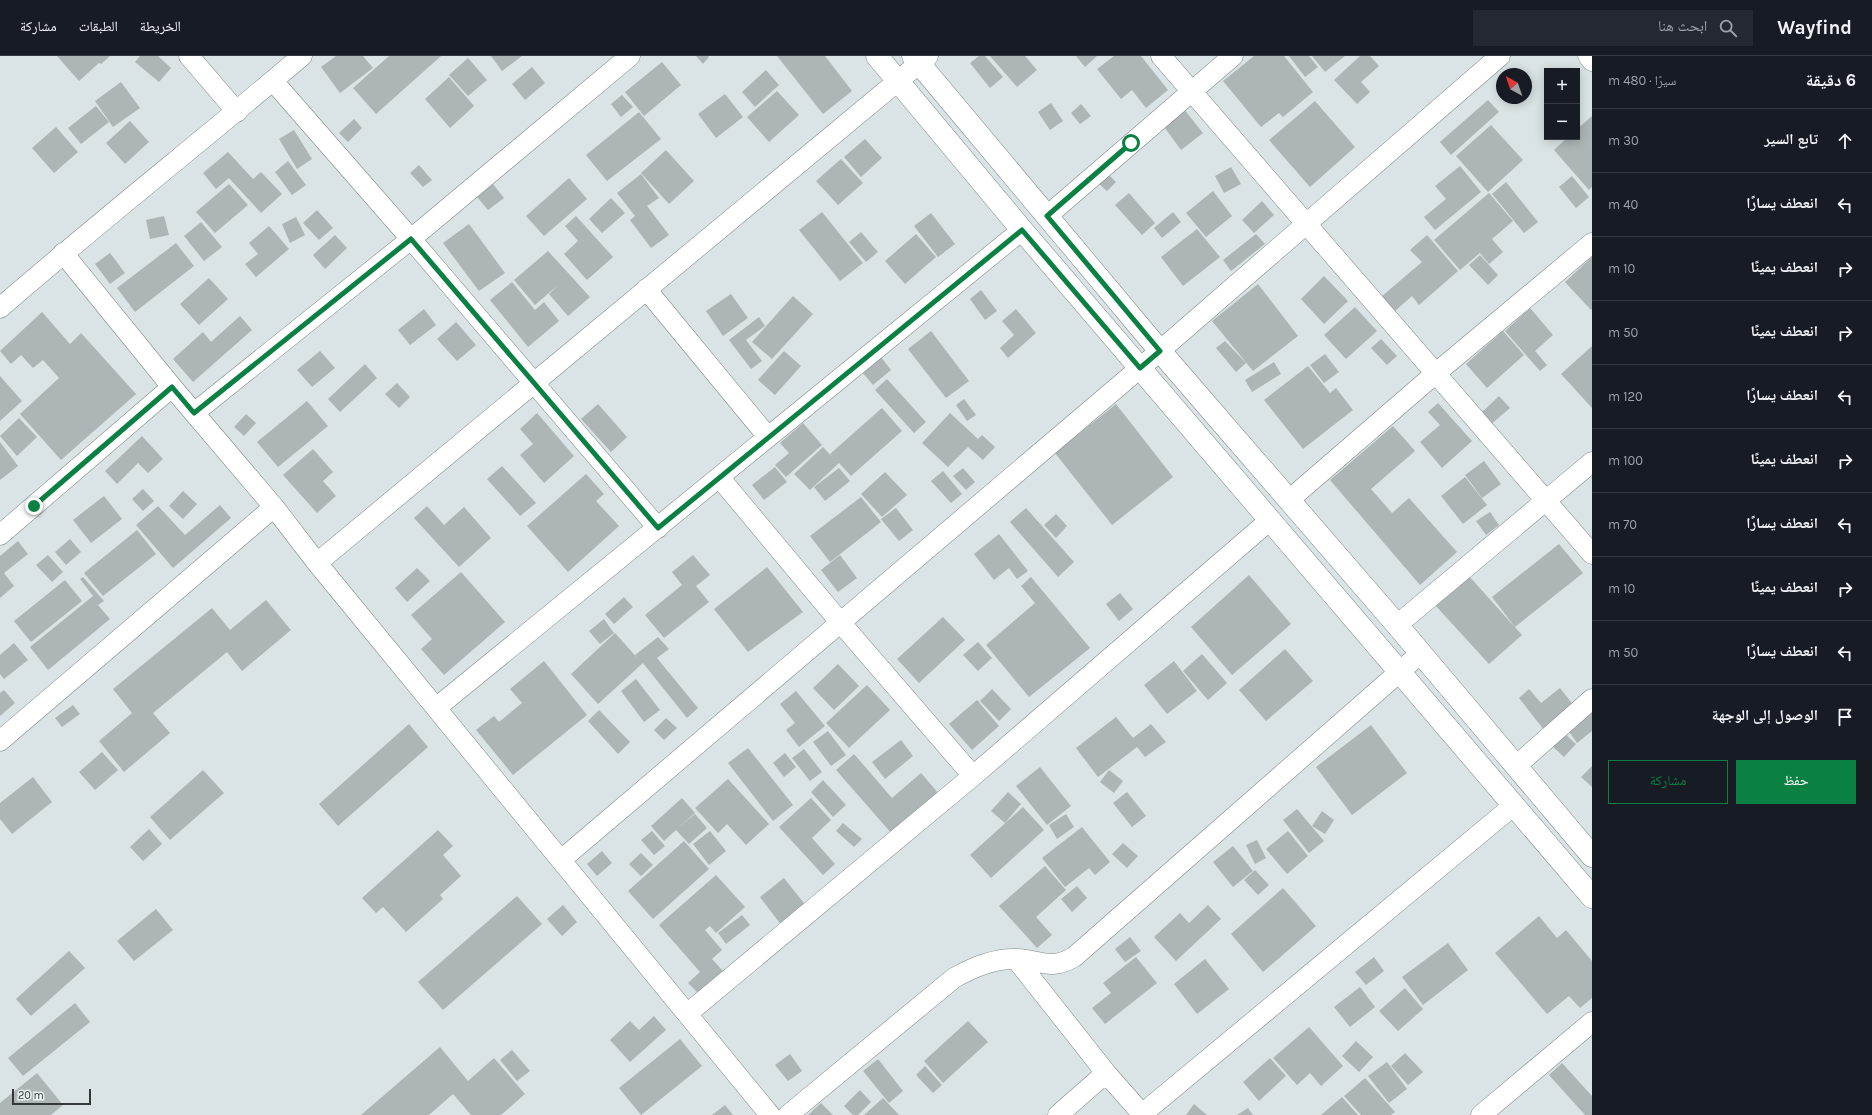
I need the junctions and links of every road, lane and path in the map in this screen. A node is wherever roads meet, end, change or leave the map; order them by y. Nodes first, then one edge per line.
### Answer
1 (189, 56) edge
2 (302, 56) edge
3 (630, 56) edge
4 (876, 56) edge
5 (1161, 56) edge
6 (1233, 56) edge
7 (1500, 56) edge
8 (1588, 56) edge
9 (920, 58) edge
10 (1592, 61) edge
11 (272, 81) junction
12 (897, 81) junction
13 (1192, 91) junction
14 (237, 112) junction
15 (1047, 216) junction
16 (1306, 224) junction
17 (1022, 230) junction
18 (411, 239) junction
19 (1592, 243) edge
20 (63, 253) junction
21 (646, 289) junction
22 (0, 308) edge
23 (1160, 351) junction
24 (1140, 368) junction
25 (1436, 373) junction
26 (534, 382) junction
27 (172, 387) junction
28 (194, 413) junction
29 (768, 437) junction
30 (1592, 462) edge
31 (719, 477) junction
32 (1290, 500) junction
33 (1546, 501) junction
34 (274, 507) junction
35 (1270, 520) junction
36 (658, 528) junction
37 (0, 535) edge
38 (1592, 554) edge
39 (317, 563) junction
40 (840, 622) junction
41 (1397, 625) junction
42 (1421, 653) junction
43 (1401, 672) junction
44 (1592, 699) edge
45 (436, 708) junction
46 (0, 741) edge
47 (1516, 766) junction
48 (973, 776) junction
49 (1513, 806) junction
50 (1592, 856) edge
51 (561, 860) junction
52 (1592, 897) edge
53 (1016, 959) junction
54 (687, 1014) junction
55 (1592, 1022) edge
56 (1106, 1073) junction
57 (1143, 1114) edge
58 (770, 1115) edge
59 (788, 1115) edge
60 (1058, 1115) edge
61 (1481, 1115) edge

1 - 14 street
2 - 11 street
3 - 18 street
4 - 12 main road
5 - 13 street
6 - 13 street
7 - 16 street
8 - 10 street
9 - 12 street
9 - 15 main road
11 - 14 street
11 - 18 street
12 - 17 main road
12 - 21 street
13 - 15 street
13 - 16 street
14 - 20 street
15 - 23 main road
16 - 23 street
16 - 25 street
17 - 24 main road
17 - 29 street
18 - 26 street
18 - 28 street
19 - 25 street
20 - 22 street
20 - 27 street
21 - 26 street
21 - 29 street
23 - 24 street
23 - 32 main road
24 - 35 main road
24 - 40 street
25 - 32 street
25 - 33 street
26 - 36 street
26 - 39 street
27 - 28 street
27 - 37 street
28 - 34 street
29 - 31 street
30 - 33 street
31 - 36 street
31 - 40 street
32 - 41 main road
33 - 38 street
33 - 41 street
34 - 39 street
34 - 46 street
35 - 43 main road
35 - 48 street
36 - 45 street
39 - 45 street
40 - 48 street
40 - 51 street
41 - 42 main road
42 - 43 street
42 - 47 main road
43 - 49 main road
43 - 53 street
44 - 47 street
45 - 51 street
47 - 50 main road
48 - 54 street
49 - 52 main road
49 - 57 street
51 - 54 street
53 - 56 street
53 - 59 street
54 - 58 street
55 - 61 street
56 - 57 street
56 - 60 street

